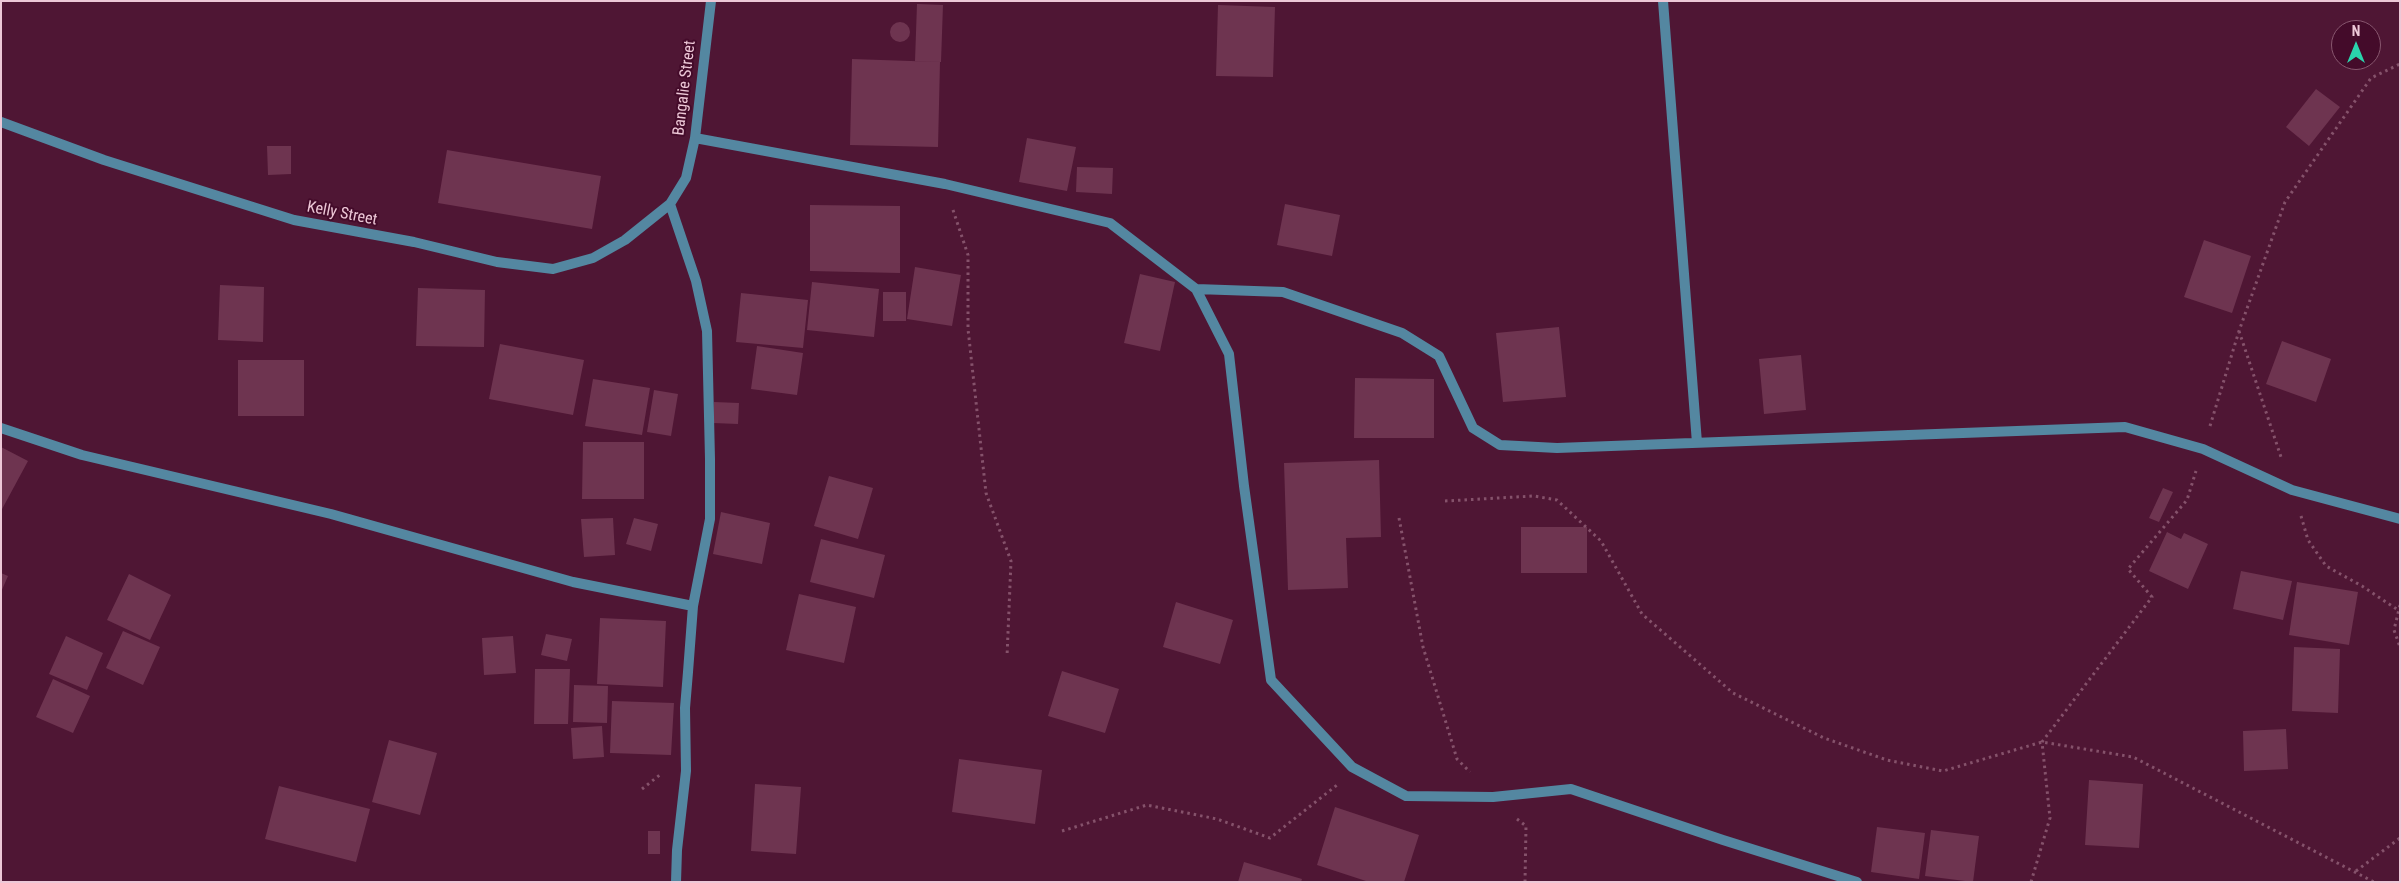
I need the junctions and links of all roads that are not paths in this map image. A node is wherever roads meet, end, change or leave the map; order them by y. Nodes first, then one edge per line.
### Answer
1 (711, 1) edge
2 (1663, 1) edge
3 (1, 122) edge
4 (695, 138) junction
5 (686, 178) joint
6 (670, 204) junction
7 (1196, 289) junction
8 (1, 428) edge
9 (1697, 443) junction
10 (2400, 519) edge
11 (693, 606) junction
12 (676, 882) edge
13 (1857, 882) edge

1 - 4 street, Bangalie Street
2 - 9 street
3 - 6 street, Kelly Street
4 - 5 street, Bangalie Street
4 - 7 street
5 - 6 street, Kelly Street
6 - 11 street
7 - 9 street
7 - 13 street
8 - 11 street
9 - 10 street
11 - 12 street

